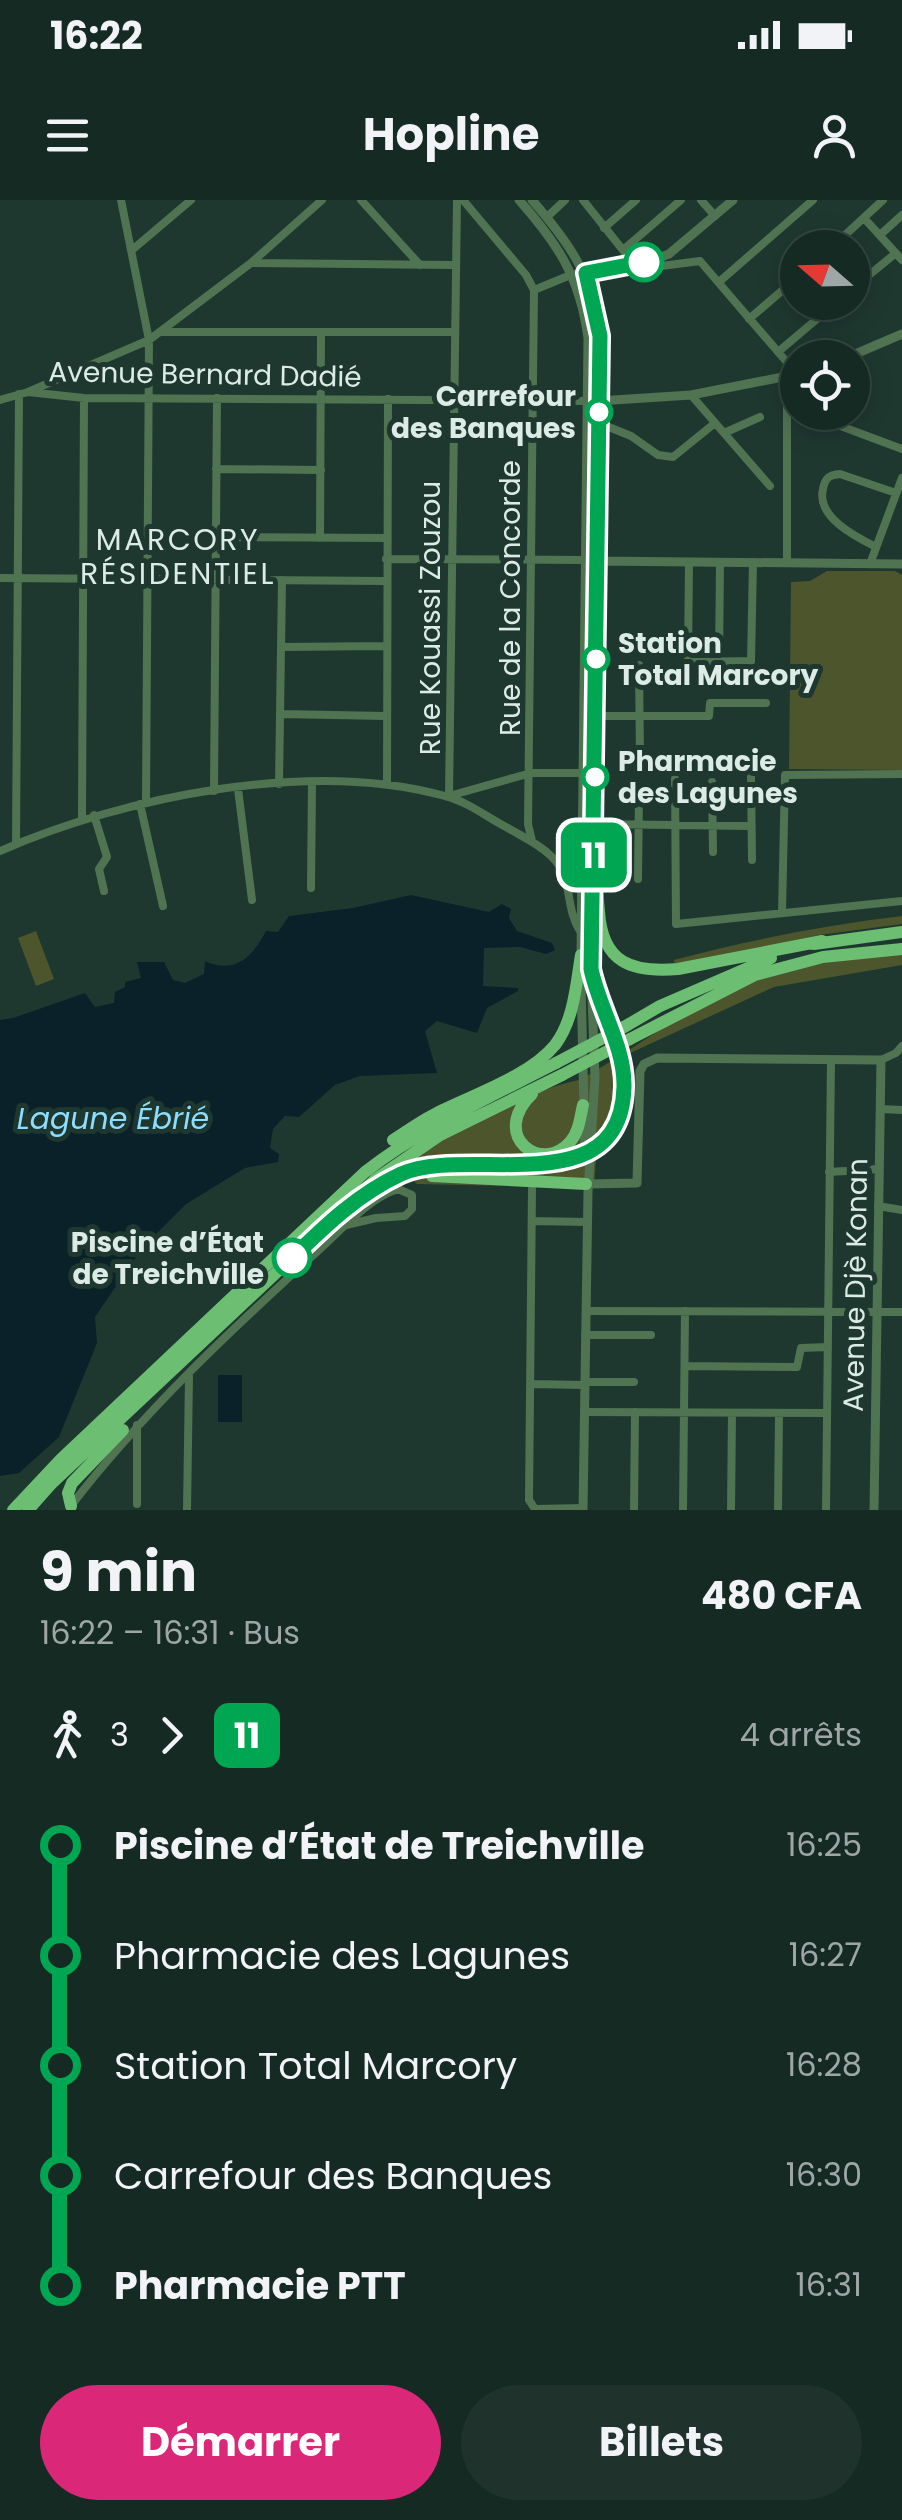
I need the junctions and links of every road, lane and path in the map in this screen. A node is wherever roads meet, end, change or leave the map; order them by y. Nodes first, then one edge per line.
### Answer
1 (121, 200) edge
2 (191, 200) edge
3 (322, 200) edge
4 (361, 200) edge
5 (460, 200) edge
6 (519, 200) edge
7 (532, 200) edge
8 (565, 200) edge
9 (582, 200) edge
10 (636, 200) edge
11 (681, 200) edge
12 (701, 200) edge
13 (733, 200) edge
14 (814, 200) edge
15 (883, 200) edge
16 (902, 215) edge
17 (714, 216) junction
18 (546, 217) junction
19 (864, 218) junction
20 (604, 228) junction
21 (850, 230) edge
22 (880, 235) junction
23 (132, 250) junction
24 (623, 250) junction
25 (899, 257) edge
26 (251, 263) junction
27 (455, 264) junction
28 (633, 264) junction
29 (420, 265) junction
30 (586, 273) junction
31 (573, 274) junction
32 (870, 277) edge
33 (718, 282) junction
34 (534, 290) junction
35 (780, 292) edge
36 (749, 319) junction
37 (816, 320) edge
38 (162, 332) junction
39 (453, 332) junction
40 (322, 333) junction
41 (902, 334) edge
42 (149, 340) junction
43 (870, 348) edge
44 (778, 352) junction
45 (780, 355) edge
46 (780, 378) edge
47 (24, 393) junction
48 (150, 396) junction
49 (691, 396) junction
50 (84, 398) junction
51 (217, 398) junction
52 (322, 399) junction
53 (388, 399) junction
54 (0, 400) edge
55 (454, 400) junction
56 (534, 400) junction
57 (594, 401) junction
58 (760, 417) dead end
59 (599, 423) junction
60 (715, 423) junction
61 (787, 430) edge
62 (850, 430) edge
63 (724, 433) junction
64 (902, 449) edge
65 (216, 469) junction
66 (321, 470) junction
67 (902, 478) edge
68 (770, 486) dead end
69 (896, 494) junction
70 (216, 537) junction
71 (320, 538) junction
72 (386, 538) junction
73 (876, 547) junction
74 (386, 559) junction
75 (454, 560) junction
76 (532, 560) junction
77 (592, 560) junction
78 (689, 562) junction
79 (720, 562) junction
80 (753, 562) junction
81 (788, 563) junction
82 (870, 564) junction
83 (902, 564) edge
84 (0, 578) edge
85 (18, 578) junction
86 (85, 579) junction
87 (149, 579) junction
88 (215, 580) junction
89 (282, 580) junction
90 (386, 581) junction
91 (385, 646) junction
92 (282, 648) junction
93 (719, 662) junction
94 (638, 665) dead end
95 (766, 703) dead end
96 (281, 714) junction
97 (386, 716) junction
98 (596, 716) junction
99 (638, 716) junction
100 (640, 758) dead end
101 (531, 773) junction
102 (583, 774) junction
103 (595, 774) junction
104 (902, 774) edge
105 (751, 776) dead end
106 (676, 779) dead end
107 (312, 782) junction
108 (712, 782) dead end
109 (279, 784) junction
110 (387, 784) junction
111 (479, 788) junction
112 (238, 789) junction
113 (214, 791) junction
114 (638, 791) dead end
115 (449, 796) junction
116 (143, 804) junction
117 (478, 812) junction
118 (94, 815) junction
119 (82, 818) junction
120 (528, 824) junction
121 (594, 824) junction
122 (638, 825) junction
123 (674, 826) junction
124 (752, 826) junction
125 (712, 827) junction
126 (513, 831) junction
127 (532, 842) junction
128 (16, 844) junction
129 (0, 851) edge
130 (713, 852) dead end
131 (752, 860) dead end
132 (594, 871) junction
133 (638, 879) dead end
134 (310, 888) dead end
135 (104, 892) dead end
136 (252, 900) dead end
137 (902, 901) edge
138 (163, 906) dead end
139 (782, 913) junction
140 (580, 930) junction
141 (902, 932) edge
142 (822, 941) junction
143 (902, 948) edge
144 (581, 955) junction
145 (591, 969) junction
146 (627, 1033) junction
147 (902, 1046) edge
148 (831, 1060) junction
149 (881, 1060) junction
150 (559, 1069) junction
151 (584, 1105) junction
152 (880, 1109) junction
153 (902, 1110) edge
154 (879, 1169) junction
155 (829, 1172) junction
156 (349, 1185) junction
157 (381, 1186) junction
158 (588, 1186) junction
159 (532, 1189) dead end
160 (346, 1206) junction
161 (878, 1206) junction
162 (901, 1206) edge
163 (532, 1221) junction
164 (588, 1222) junction
165 (346, 1226) junction
166 (586, 1310) junction
167 (685, 1311) junction
168 (828, 1312) junction
169 (877, 1312) junction
170 (902, 1312) edge
171 (585, 1334) junction
172 (651, 1335) dead end
173 (828, 1347) junction
174 (188, 1358) junction
175 (685, 1366) junction
176 (189, 1376) junction
177 (634, 1382) dead end
178 (584, 1383) junction
179 (531, 1384) junction
180 (584, 1412) junction
181 (635, 1412) junction
182 (684, 1412) junction
183 (732, 1412) junction
184 (779, 1413) junction
185 (827, 1413) junction
186 (138, 1426) junction
187 (137, 1504) dead end
188 (69, 1508) edge
189 (583, 1509) edge
190 (13, 1510) edge
191 (28, 1510) edge
192 (188, 1510) edge
193 (634, 1510) edge
194 (683, 1510) edge
195 (731, 1510) edge
196 (778, 1510) edge
197 (826, 1510) edge
198 (874, 1510) edge

1 - 23 street
2 - 23 street
3 - 26 street
4 - 29 street
5 - 27 street, Rue Kouassi Zouzou
5 - 34 street
6 - 31 street
7 - 18 street
8 - 18 street
9 - 20 street
10 - 20 street
11 - 24 street
12 - 17 street
13 - 17 street
14 - 33 street
15 - 19 street
16 - 22 street
17 - 28 street
18 - 30 street
19 - 21 street
19 - 22 street
20 - 24 street
22 - 25 street
23 - 42 street
24 - 28 street
25 - 32 street
26 - 29 street
26 - 38 street
27 - 29 street
27 - 39 street, Rue Kouassi Zouzou
28 - 30 street
28 - 33 street
30 - 31 street
30 - 57 street
31 - 34 street
31 - 57 street
33 - 36 street
34 - 56 street, Rue de la Concorde
35 - 36 street
36 - 44 street
37 - 44 street
38 - 40 street
38 - 42 street
39 - 40 street
39 - 55 street, Rue Kouassi Zouzou
40 - 52 street
41 - 43 street
42 - 47 street
42 - 48 street
44 - 45 street
46 - 49 street, Avenue Bernard Dadié
47 - 50 street, Avenue Bernard Dadié
47 - 54 street
47 - 85 street
48 - 50 street, Avenue Bernard Dadié
48 - 51 street, Avenue Bernard Dadié
48 - 87 street
49 - 57 street, Avenue Bernard Dadié
49 - 60 street
50 - 86 street
51 - 52 street, Avenue Bernard Dadié
51 - 65 street
52 - 53 street, Avenue Bernard Dadié
52 - 66 street
53 - 55 street, Avenue Bernard Dadié
53 - 72 street
55 - 56 street, Avenue Bernard Dadié
55 - 75 street, Rue Kouassi Zouzou
56 - 57 street, Avenue Bernard Dadié
56 - 76 street, Rue de la Concorde
57 - 59 street
57 - 77 street
58 - 63 street
59 - 60 street
59 - 77 street
60 - 63 street
61 - 81 street
62 - 64 street
63 - 68 street
65 - 66 street
65 - 70 street
66 - 71 street
67 - 69 street
69 - 73 street
69 - 73 street
70 - 71 street
70 - 88 street
71 - 72 street
72 - 74 street
73 - 82 street
74 - 75 street
74 - 90 street
75 - 76 street
75 - 115 street, Rue Kouassi Zouzou
76 - 77 street
76 - 101 street, Rue de la Concorde
77 - 78 street
77 - 98 street
77 - 102 street
78 - 79 street
78 - 93 street
79 - 80 street
79 - 93 street
80 - 81 street
80 - 93 street
81 - 82 street
82 - 83 street
84 - 85 street
85 - 86 street
85 - 128 street
86 - 87 street
86 - 119 street
87 - 88 street
87 - 116 street
88 - 89 street
88 - 113 street
89 - 90 street
89 - 92 street
90 - 91 street
91 - 92 street
91 - 97 street
92 - 96 street
94 - 99 street
95 - 99 street
96 - 97 street
96 - 109 street
97 - 110 street
98 - 99 street
98 - 103 street
99 - 100 street
101 - 102 street
101 - 111 street
101 - 120 street, Rue de la Concorde
102 - 103 street
102 - 140 street
103 - 121 street
104 - 139 street
105 - 124 street
106 - 123 street
107 - 109 street
107 - 110 street
107 - 134 street
108 - 125 street
109 - 112 street
110 - 115 street
111 - 115 street
111 - 117 street
112 - 113 street
112 - 136 street
113 - 116 street
114 - 122 street
115 - 117 street
116 - 118 street
116 - 138 street
117 - 126 street
118 - 119 street
118 - 135 street
119 - 128 street
120 - 126 street
120 - 127 street, Rue de la Concorde
121 - 122 street
121 - 132 street
122 - 123 street
122 - 133 street
123 - 125 street
123 - 139 street
124 - 125 street
124 - 131 street
125 - 130 street
126 - 127 street
127 - 140 street
128 - 129 street
132 - 142 highway
132 - 145 street
137 - 139 street
140 - 144 street
141 - 142 highway
142 - 146 highway
143 - 146 highway
144 - 151 street
144 - 156 highway
145 - 157 highway, bridge
145 - 158 street
146 - 150 highway, bridge
147 - 149 street
148 - 149 street
148 - 155 street
148 - 158 street
149 - 152 street, Avenue Djè Konan
150 - 151 highway
150 - 156 highway
150 - 160 highway
151 - 158 street
152 - 153 street
152 - 154 street, Avenue Djè Konan
154 - 155 street
154 - 161 street, Avenue Djè Konan
155 - 168 street
156 - 190 highway
157 - 158 highway
157 - 160 highway
158 - 164 street
159 - 163 street
160 - 174 highway
161 - 162 street
161 - 169 street, Avenue Djè Konan
163 - 164 street
163 - 179 street
164 - 166 street
165 - 165 street
165 - 176 street
166 - 167 street
166 - 171 street
167 - 168 street
167 - 175 street
168 - 169 street
168 - 173 street
169 - 170 street
169 - 198 street, Avenue Djè Konan
171 - 172 street
171 - 178 street
173 - 175 street
173 - 185 street
174 - 188 highway
174 - 191 highway
175 - 182 street
176 - 186 street
176 - 192 street
177 - 178 street
178 - 179 street
178 - 180 street
179 - 189 street
180 - 181 street
180 - 189 street
181 - 182 street
181 - 193 street
182 - 183 street
182 - 194 street
183 - 184 street
183 - 195 street
184 - 185 street
184 - 196 street
185 - 197 street
186 - 187 street
186 - 188 street

